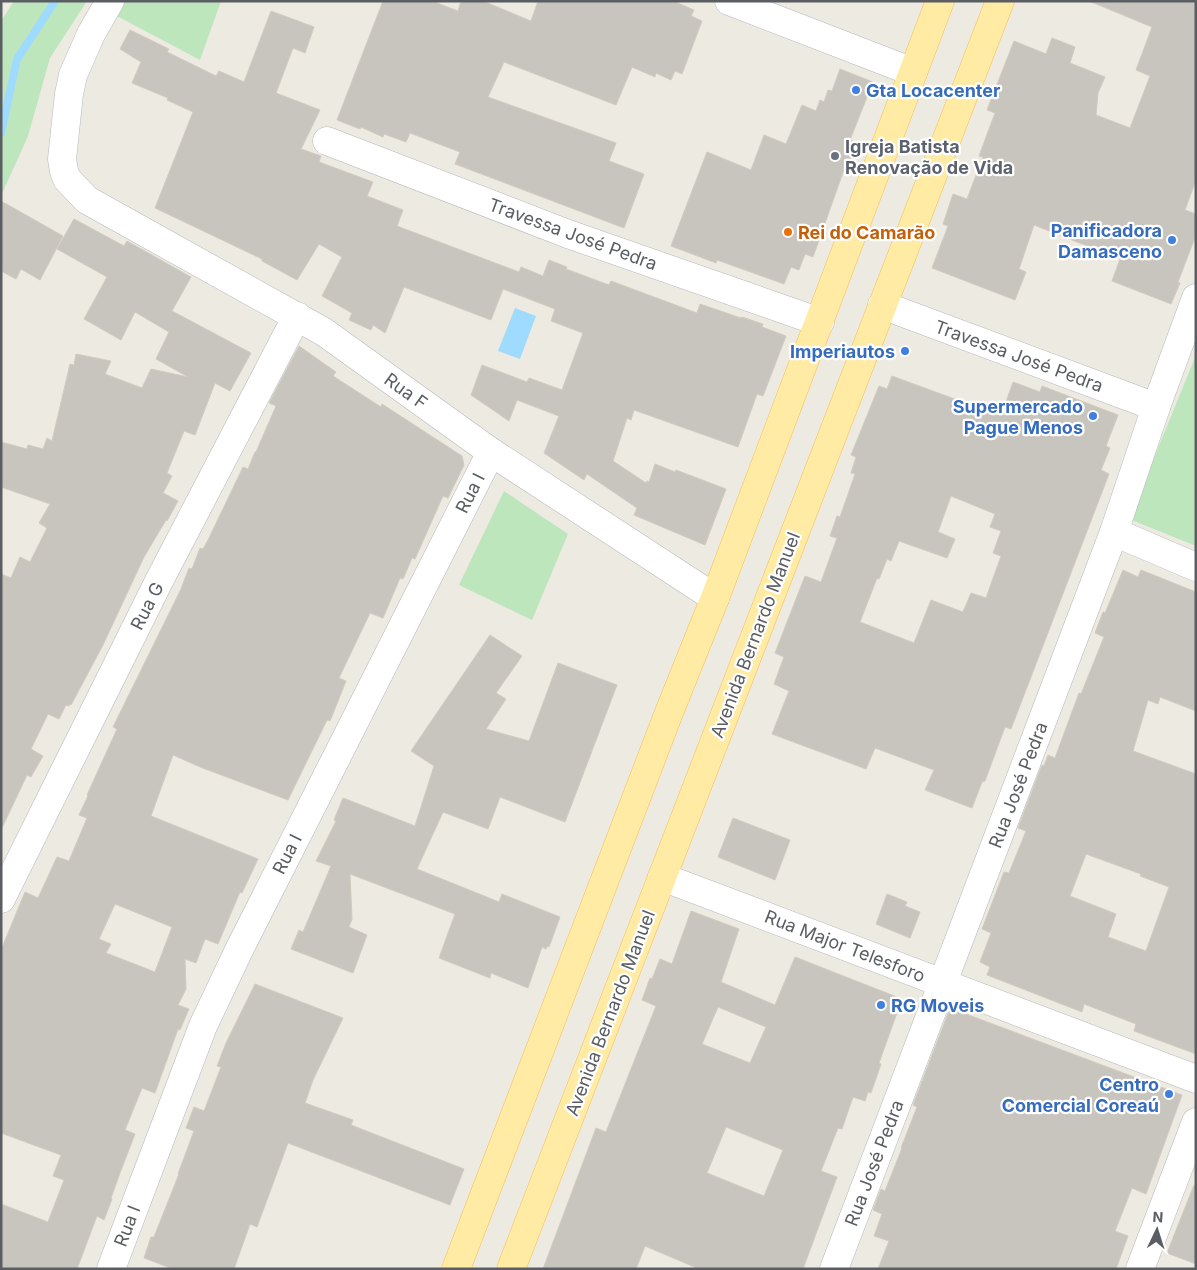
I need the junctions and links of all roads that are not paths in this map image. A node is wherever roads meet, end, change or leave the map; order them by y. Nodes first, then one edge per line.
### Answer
1 (110, 1) edge
2 (729, 1) edge
3 (940, 1) edge
4 (1000, 1) edge
5 (913, 72) junction
6 (327, 141) dead end
7 (882, 305) junction
8 (1193, 314) edge
9 (297, 316) junction
10 (820, 322) junction
11 (1156, 407) junction
12 (491, 452) junction
13 (1114, 532) junction
14 (1196, 567) edge
15 (715, 598) junction
16 (662, 877) junction
17 (1, 899) edge
18 (943, 984) junction
19 (1196, 1079) edge
20 (1196, 1122) edge
21 (110, 1269) edge
22 (456, 1269) edge
23 (511, 1269) edge
24 (834, 1269) edge
25 (1140, 1269) edge

1 - 9 street, Rua F
2 - 5 street
3 - 5 main road
4 - 7 main road, Avenida Bernardo Manuel
5 - 10 main road
6 - 10 street, Travessa José Pedra
7 - 11 street, Travessa José Pedra
7 - 16 main road, Avenida Bernardo Manuel
8 - 11 street, Rua José Pedra
9 - 12 street, Rua F
9 - 17 street, Rua G
10 - 15 main road
11 - 13 street, Rua José Pedra
12 - 15 street, Rua F
12 - 21 street, Rua I
13 - 14 street
13 - 18 street, Rua José Pedra
15 - 22 main road
16 - 18 street, Rua Major Telesforo
16 - 23 main road, Avenida Bernardo Manuel
18 - 19 street, Rua Major Telesforo
18 - 24 street, Rua José Pedra
20 - 25 street

